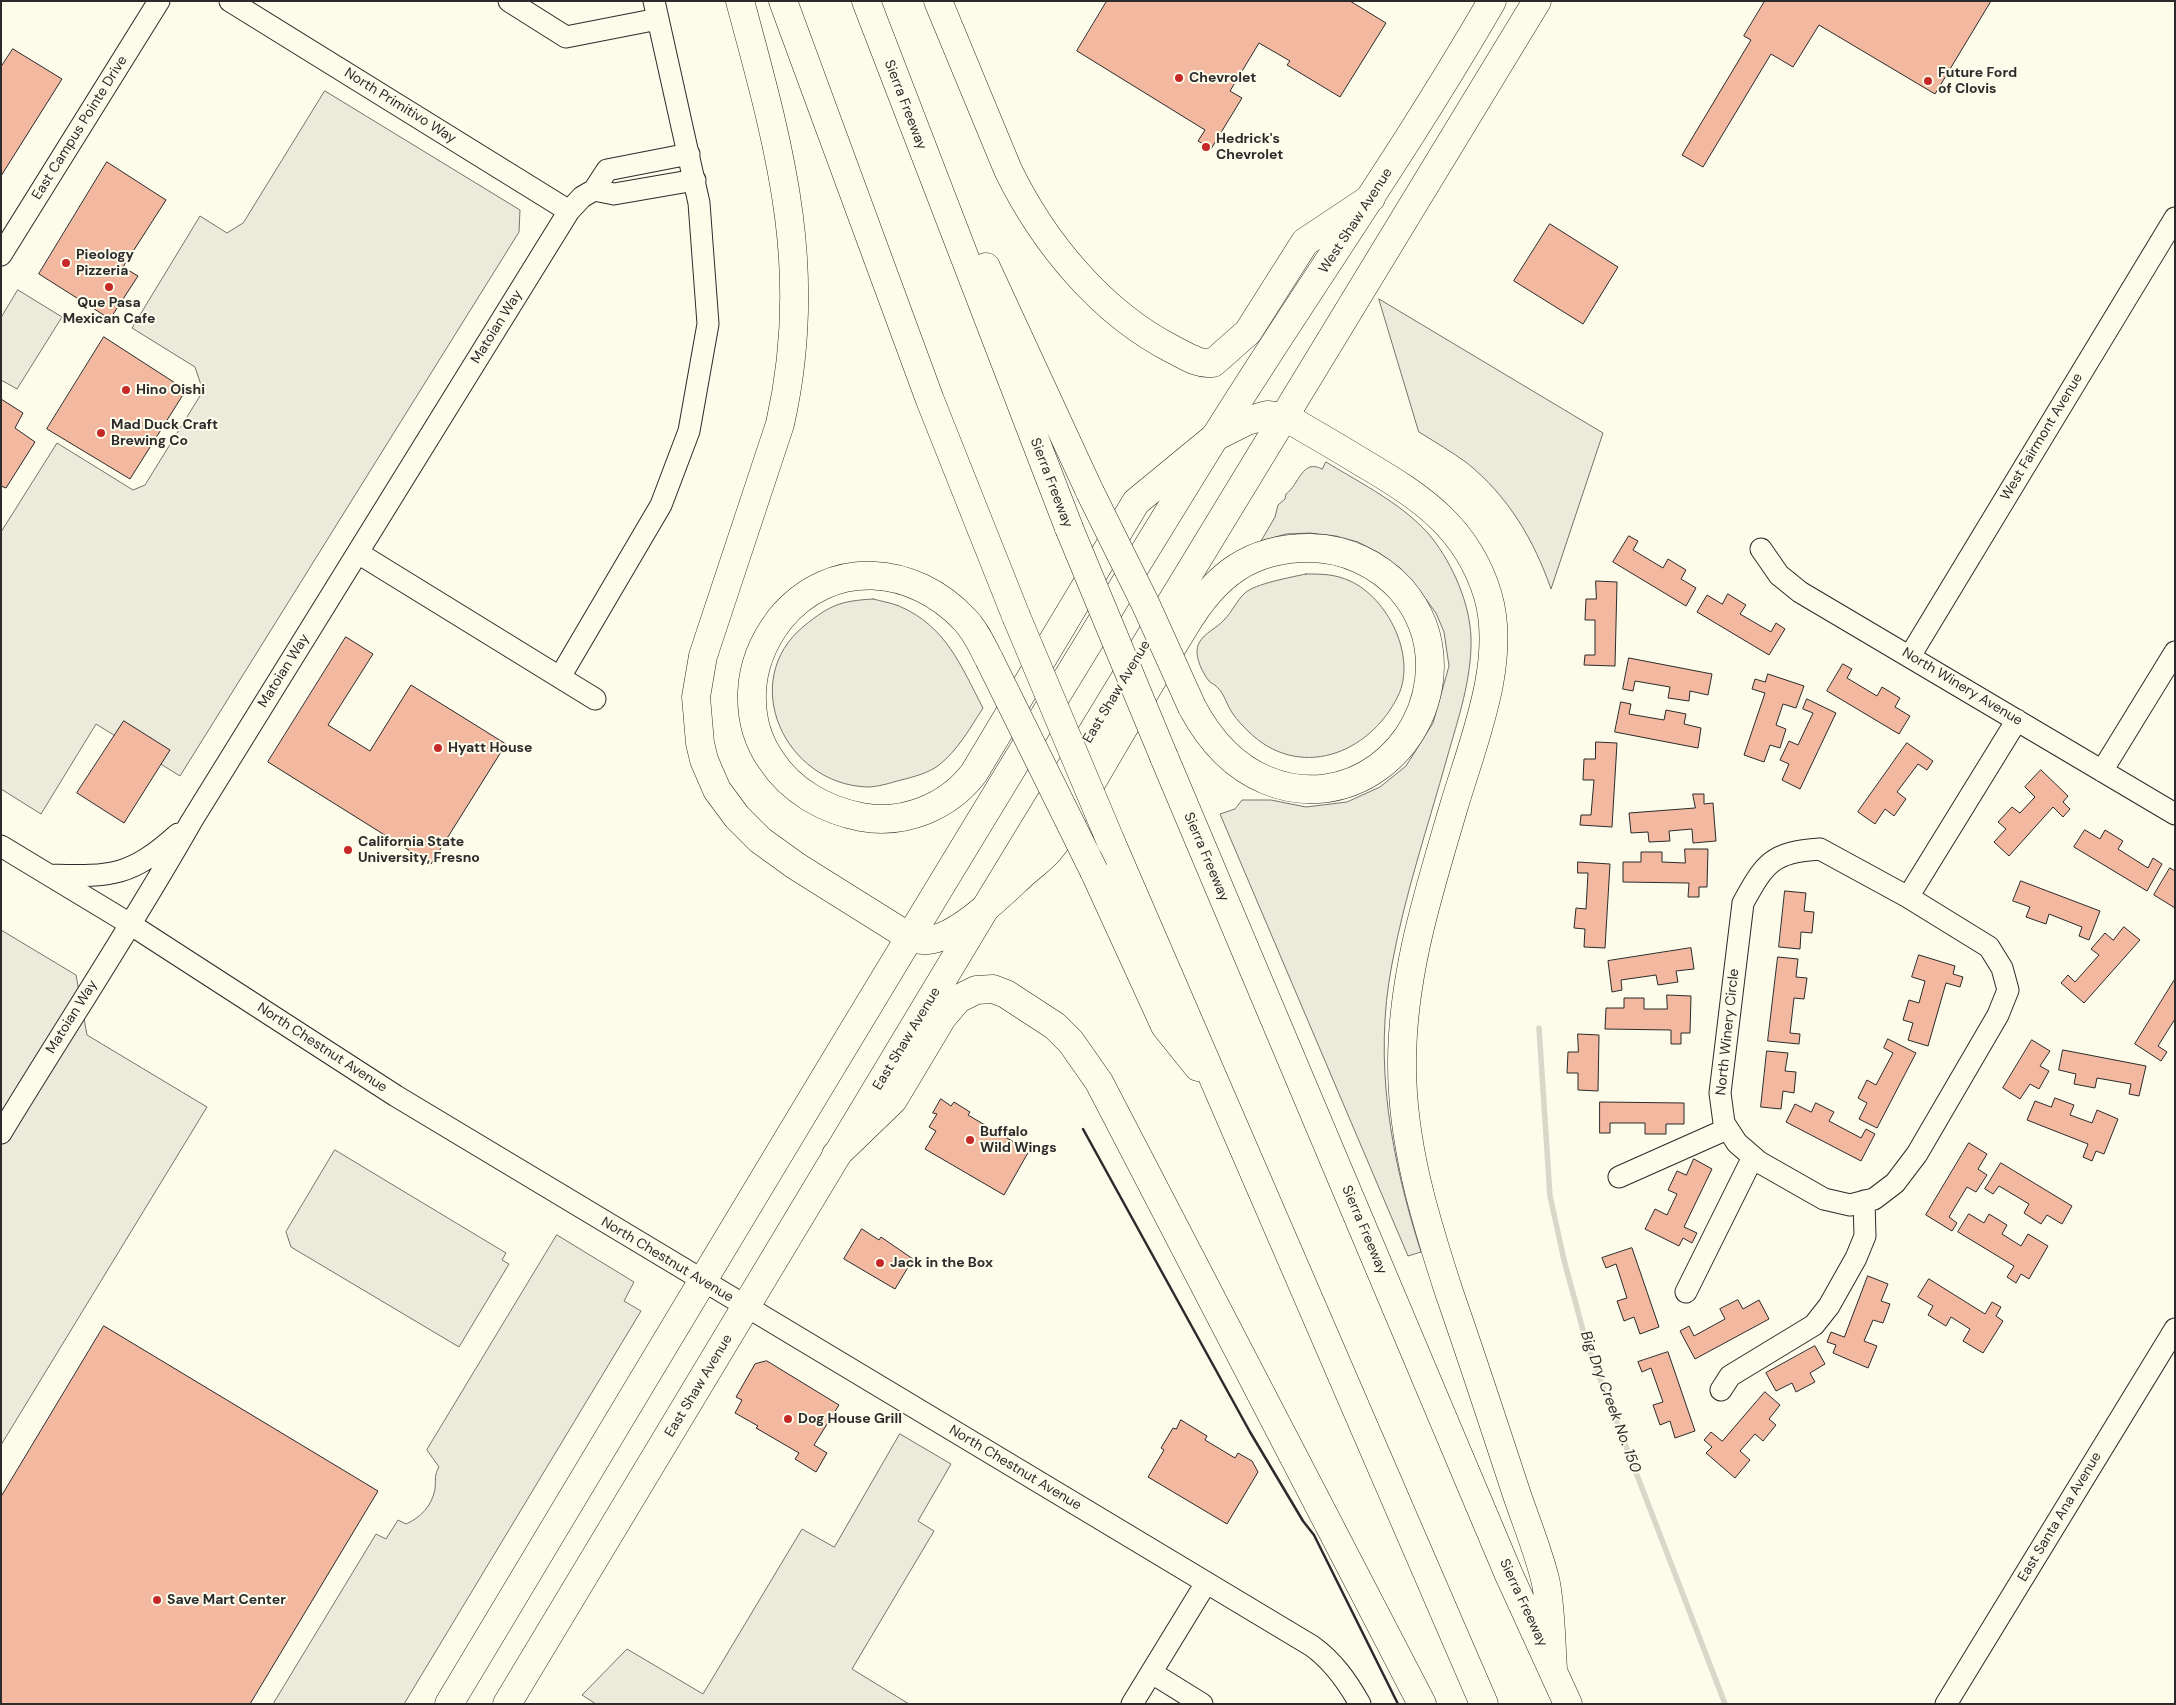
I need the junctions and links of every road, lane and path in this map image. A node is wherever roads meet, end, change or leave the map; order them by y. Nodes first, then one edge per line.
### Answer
1 (160, 1) edge
2 (230, 1) edge
3 (509, 1) edge
4 (740, 1) edge
5 (783, 1) edge
6 (938, 1) edge
7 (1492, 1) edge
8 (1536, 1) edge
9 (656, 10) edge
10 (870, 12) edge
11 (689, 154) junction
12 (695, 180) junction
13 (594, 190) junction
14 (1371, 198) junction
15 (569, 211) junction
16 (2175, 218) edge
17 (2169, 240) edge
18 (1, 255) edge
19 (1285, 417) junction
20 (1215, 437) junction
21 (1761, 549) dead end
22 (358, 552) junction
23 (2175, 652) edge
24 (1910, 656) junction
25 (560, 677) junction
26 (595, 698) dead end
27 (2017, 720) junction
28 (2102, 771) junction
29 (2175, 814) edge
30 (191, 822) junction
31 (1, 846) edge
32 (48, 874) junction
33 (1908, 898) junction
34 (986, 907) junction
35 (130, 924) junction
36 (911, 938) junction
37 (1220, 1094) junction
38 (1728, 1129) junction
39 (1, 1133) edge
40 (836, 1155) junction
41 (1753, 1157) junction
42 (1619, 1177) dead end
43 (1864, 1201) junction
44 (702, 1281) junction
45 (1686, 1292) dead end
46 (747, 1308) junction
47 (2175, 1330) edge
48 (1721, 1390) dead end
49 (1206, 1582) junction
50 (1553, 1669) junction
51 (1152, 1673) junction
52 (449, 1704) edge
53 (507, 1704) edge
54 (1132, 1704) edge
55 (1202, 1704) edge
56 (1360, 1704) edge
57 (1422, 1704) edge
58 (1484, 1704) edge
59 (1568, 1704) edge
60 (1946, 1704) edge

1 - 18 street, East Campus Pointe Drive
2 - 15 street, North Primitivo Way
3 - 9 street
4 - 36 main road
5 - 37 main road, bridge
6 - 14 main road
7 - 14 main road, West Shaw Avenue
8 - 19 main road, East Shaw Avenue
9 - 11 street
10 - 34 main road, bridge
10 - 50 main road, Sierra Freeway, bridge
11 - 12 street
11 - 13 street, Matoian Way
12 - 13 street
12 - 25 street
13 - 15 street, Matoian Way
14 - 20 main road, West Shaw Avenue
15 - 22 street, Matoian Way
16 - 17 street, West Fairmont Avenue
17 - 24 street, West Fairmont Avenue
19 - 20 main road
19 - 34 main road, East Shaw Avenue
19 - 50 main road
20 - 36 main road
20 - 37 main road, bridge
21 - 24 street, North Winery Avenue
22 - 25 street
22 - 30 street, Matoian Way
23 - 28 street
24 - 27 street, North Winery Avenue
25 - 26 street
27 - 28 street, North Winery Avenue
27 - 33 street
28 - 29 street, North Winery Avenue
30 - 32 street
30 - 35 street, Matoian Way
31 - 32 street, North Chestnut Avenue
32 - 35 street, North Chestnut Avenue
33 - 38 street, North Winery Circle
33 - 43 street, North Winery Circle
34 - 36 main road
34 - 40 main road, East Shaw Avenue
35 - 39 street, Matoian Way
35 - 44 street, North Chestnut Avenue
36 - 44 main road
37 - 58 main road
38 - 41 street, North Winery Circle
38 - 42 street
40 - 46 main road, East Shaw Avenue
40 - 57 main road
41 - 43 street, North Winery Circle
41 - 45 street
43 - 48 street
44 - 46 street, North Chestnut Avenue
44 - 52 main road
46 - 49 street, North Chestnut Avenue
46 - 53 main road, East Shaw Avenue
47 - 60 street, East Santa Ana Avenue
49 - 51 street
49 - 56 street, North Chestnut Avenue
50 - 59 main road, Sierra Freeway
51 - 54 street
51 - 55 street

